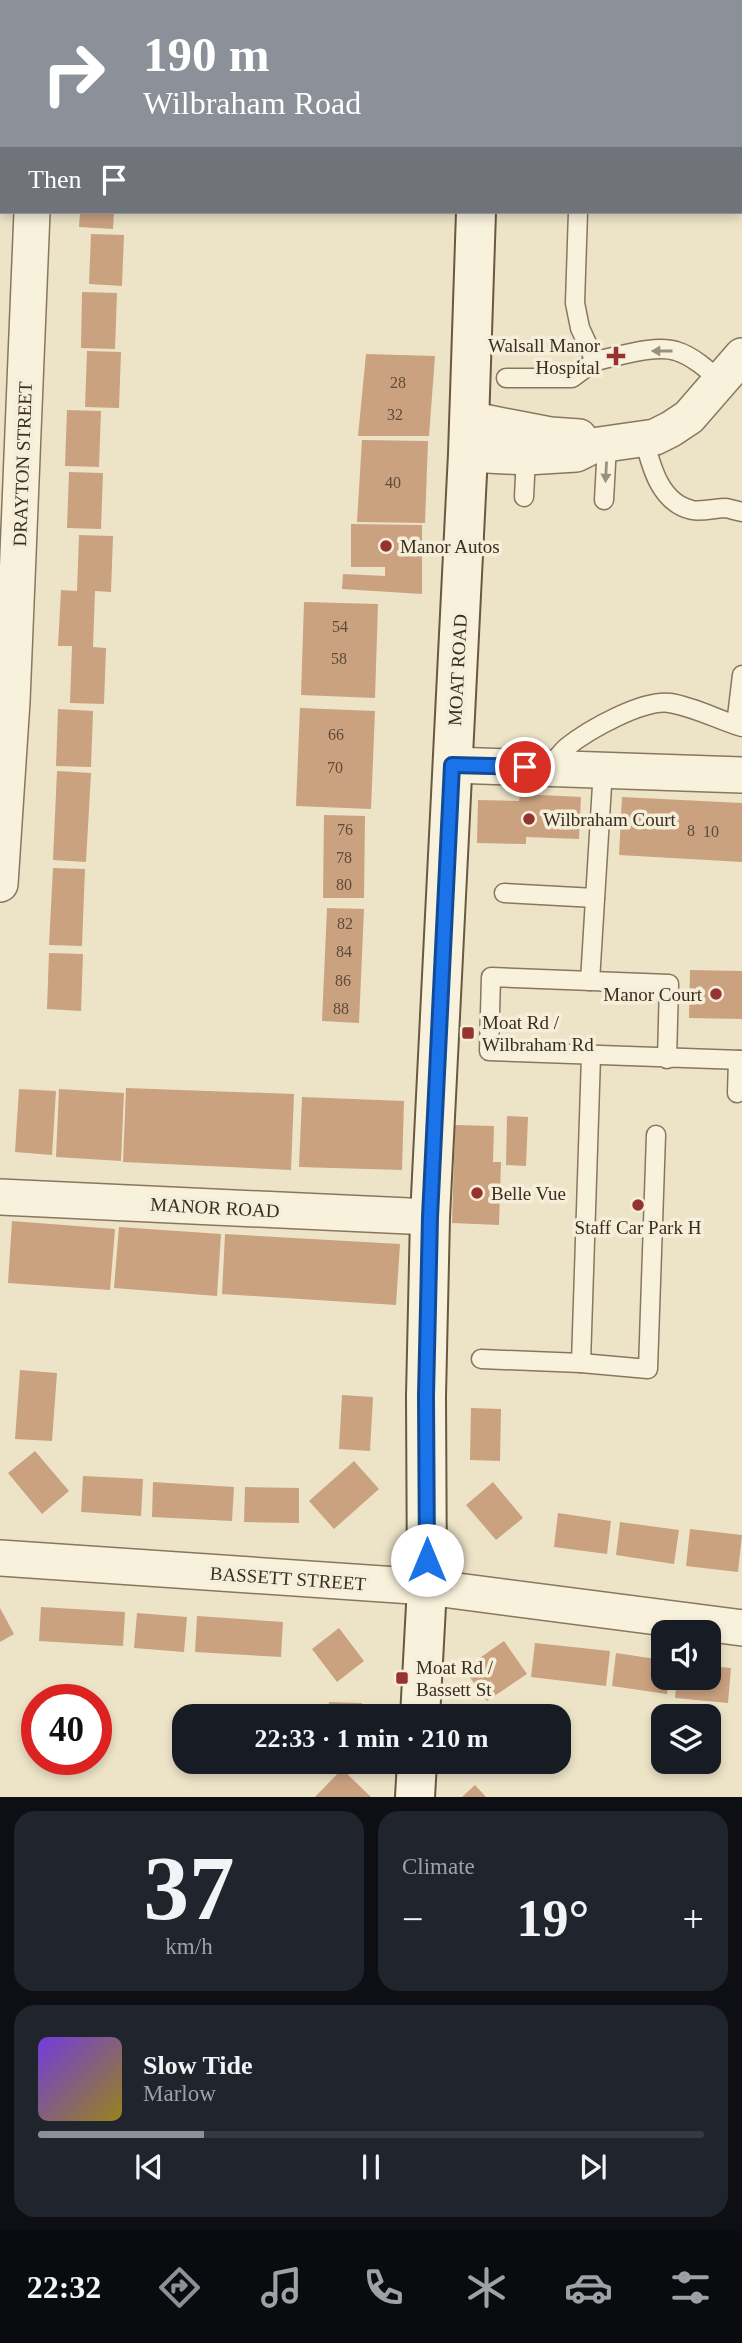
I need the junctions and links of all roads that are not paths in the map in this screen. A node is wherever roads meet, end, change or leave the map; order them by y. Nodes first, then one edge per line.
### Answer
1 (32, 214) edge
2 (476, 214) edge
3 (578, 214) edge
4 (595, 361) junction
5 (731, 369) edge
6 (506, 377) dead end
7 (468, 437) junction
8 (644, 439) junction
9 (600, 445) junction
10 (526, 457) junction
11 (524, 497) dead end
12 (604, 500) dead end
13 (742, 512) edge
14 (742, 675) edge
15 (739, 726) edge
16 (452, 765) junction
17 (549, 767) junction
18 (603, 769) junction
19 (742, 775) edge
20 (0, 884) edge
21 (505, 893) dead end
22 (595, 898) junction
23 (590, 981) junction
24 (591, 1056) junction
25 (667, 1059) junction
26 (740, 1060) edge
27 (737, 1093) dead end
28 (656, 1135) dead end
29 (0, 1197) edge
30 (430, 1217) junction
31 (481, 1359) dead end
32 (581, 1363) junction
33 (0, 1558) edge
34 (427, 1587) junction
35 (742, 1628) edge
36 (421, 1704) edge
37 (416, 1774) edge
38 (415, 1797) edge

1 - 20 street, DRAYTON STREET
2 - 7 street, MOAT ROAD
3 - 4 lane
5 -> 4 lane
4 - 6 lane
5 - 8 street
7 - 9 street
7 - 10 street
7 - 16 street, MOAT ROAD
8 - 9 street
8 - 13 lane
9 - 10 street
9 -> 12 lane
10 - 11 lane
14 - 15 lane
15 - 17 lane
16 - 17 street
16 - 30 street, MOAT ROAD
17 - 18 street
18 - 19 street
18 - 22 lane
21 - 22 lane
22 - 23 lane
23 - 24 lane
23 - 25 lane
24 - 25 lane
24 - 32 lane
25 - 26 lane
26 - 27 lane
28 - 32 lane
29 - 30 street, MANOR ROAD
30 - 34 street, MOAT ROAD
31 - 32 lane
33 - 34 street, BASSETT STREET
34 - 35 street, BASSETT STREET
34 - 36 street, MOAT ROAD
37 - 38 street

